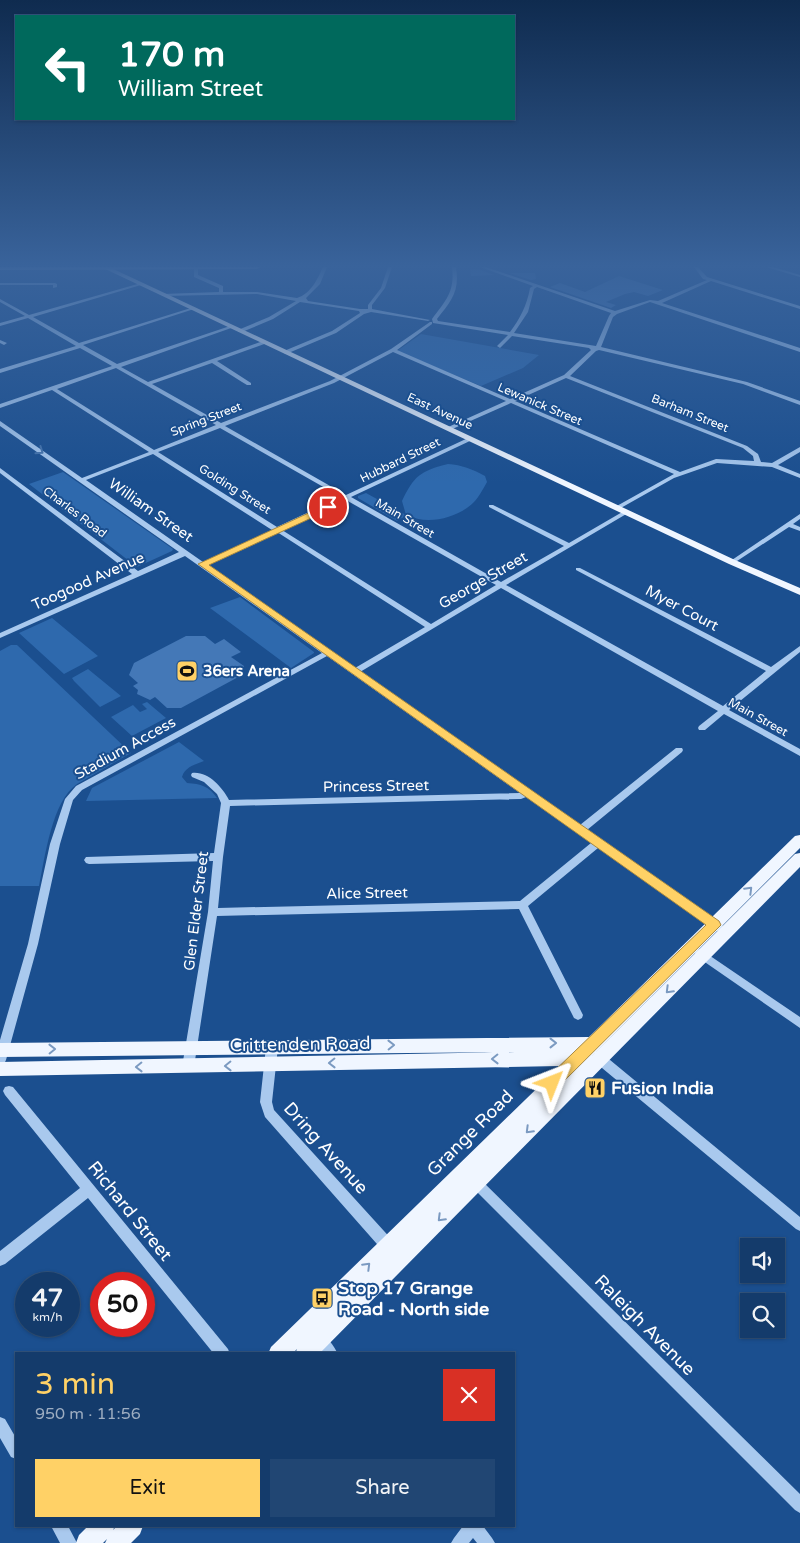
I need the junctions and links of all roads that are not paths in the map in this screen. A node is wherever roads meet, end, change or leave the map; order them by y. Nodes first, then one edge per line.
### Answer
1 (67, 339) edge
2 (100, 339) edge
3 (204, 339) edge
4 (258, 339) edge
5 (317, 339) edge
6 (408, 339) edge
7 (507, 339) edge
8 (542, 339) edge
9 (600, 339) edge
10 (767, 339) edge
11 (265, 342) junction
12 (79, 346) junction
13 (500, 346) dead end
14 (596, 348) junction
15 (393, 350) junction
16 (800, 350) edge
17 (286, 352) junction
18 (213, 361) junction
19 (116, 366) junction
20 (0, 372) edge
21 (566, 376) junction
22 (338, 377) junction
23 (148, 384) junction
24 (249, 384) dead end
25 (52, 388) junction
26 (510, 402) junction
27 (800, 403) edge
28 (0, 406) edge
29 (0, 423) edge
30 (220, 426) junction
31 (448, 428) junction
32 (470, 439) junction
33 (800, 449) edge
34 (154, 452) junction
35 (758, 463) junction
36 (773, 465) junction
37 (0, 470) edge
38 (679, 474) junction
39 (800, 476) edge
40 (81, 480) junction
41 (348, 498) junction
42 (492, 506) dead end
43 (621, 510) junction
44 (800, 516) edge
45 (788, 524) junction
46 (800, 529) edge
47 (279, 530) junction
48 (570, 546) junction
49 (187, 554) junction
50 (732, 562) junction
51 (202, 564) junction
52 (578, 569) dead end
53 (137, 574) junction
54 (764, 576) junction
55 (501, 585) junction
56 (800, 592) edge
57 (800, 597) edge
58 (431, 627) junction
59 (0, 636) edge
60 (800, 648) edge
61 (327, 653) junction
62 (772, 670) junction
63 (354, 672) junction
64 (723, 711) junction
65 (702, 728) dead end
66 (679, 750) dead end
67 (800, 753) edge
68 (195, 775) dead end
69 (526, 793) junction
70 (226, 803) junction
71 (581, 830) junction
72 (800, 840) edge
73 (598, 842) junction
74 (218, 857) junction
75 (89, 860) dead end
76 (797, 865) edge
77 (522, 904) junction
78 (213, 912) junction
79 (720, 928) junction
80 (698, 951) junction
81 (578, 1015) dead end
82 (800, 1024) edge
83 (593, 1044) junction
84 (272, 1047) junction
85 (191, 1048) junction
86 (1, 1053) edge
87 (578, 1057) junction
88 (543, 1058) junction
89 (600, 1059) junction
90 (269, 1065) junction
91 (188, 1066) junction
92 (0, 1069) edge
93 (552, 1083) junction
94 (9, 1091) dead end
95 (470, 1177) junction
96 (89, 1189) junction
97 (800, 1225) edge
98 (394, 1252) junction
99 (0, 1260) edge
100 (319, 1339) edge
101 (221, 1352) edge
102 (283, 1352) edge
103 (307, 1352) edge
104 (0, 1424) edge
105 (15, 1450) edge
106 (800, 1505) edge
107 (60, 1527) edge
108 (103, 1527) edge
109 (472, 1527) edge
110 (474, 1527) edge
111 (69, 1543) edge
112 (87, 1543) edge
113 (459, 1543) edge
114 (487, 1543) edge

1 - 12 street, Main Street
2 - 12 street
3 - 19 street
4 - 11 main road, East Avenue
5 - 17 street
6 - 15 street, Spring Street
7 - 13 street
8 - 14 street
9 - 14 street
10 - 16 street
11 - 17 main road, East Avenue
11 - 18 street
12 - 19 street, Main Street
12 - 20 street
14 - 21 street
14 - 27 street
15 - 22 street, Spring Street
15 - 26 street, Lewanick Street
17 - 22 main road, East Avenue
18 - 23 street
18 - 24 street
19 - 23 street, Main Street
19 - 25 street
21 - 26 street
21 - 35 street, Barham Street
22 - 30 street, Spring Street
22 - 31 main road, East Avenue
23 - 30 street, Main Street
25 - 28 street
25 - 34 street, Golding Street
26 - 31 street
26 - 38 street, Lewanick Street
29 -> 40 street, William Street
30 - 34 street, Spring Street
30 - 41 street, Main Street
31 - 32 main road, East Avenue
32 - 41 street, Hubbard Street
32 - 43 main road, East Avenue
33 - 36 street
34 - 40 street, Spring Street
34 - 47 street, Golding Street
35 - 36 street
35 - 38 street
36 - 39 street
37 - 53 street, Charles Road
38 - 43 street
40 - 49 street, William Street
41 - 47 street, Hubbard Street
41 - 55 street, Main Street
42 - 48 street
43 - 48 street, George Street
43 - 50 main road, East Avenue
44 - 45 street
45 - 46 street
45 - 50 street
47 - 51 street, Hubbard Street
47 - 58 street, Golding Street
48 - 55 street, George Street
49 - 51 street, William Street
49 - 53 street, Toogood Avenue
50 - 54 main road, East Avenue
51 - 61 street, William Street
52 - 62 street, Myer Court
53 - 59 street, Toogood Avenue
54 - 56 main road, East Avenue
54 - 57 main road, East Avenue
55 - 58 street, George Street
55 - 64 street, Main Street
58 - 63 street, George Street
60 - 62 street
61 - 63 street, William Street
61 - 86 street, Stadium Access
62 - 64 street
63 - 69 street, William Street
64 - 65 street
64 - 67 street, Main Street
66 - 71 street
68 - 70 street
69 - 70 street, Princess Street
69 - 71 street, William Street
70 - 74 street, Glen Elder Street
71 - 73 street, William Street
79 -> 72 main road, Grange Road
73 - 77 street
73 - 79 street, William Street
74 - 75 street
74 - 78 street, Glen Elder Street
76 - 79 main road, Grange Road
77 - 78 street, Alice Street
77 - 81 street
78 - 85 street, Glen Elder Street
79 - 80 main road, Grange Road
80 - 82 street
80 - 83 main road, Grange Road
80 -> 89 main road, Grange Road
84 -> 83 main road, Crittenden Road
83 - 87 main road, Grange Road
83 - 89 main road
84 - 85 main road, Crittenden Road
84 - 90 street, Dring Avenue
86 -> 85 main road, Crittenden Road
85 - 91 street, Glen Elder Street
87 - 88 main road, Crittenden Road
87 - 89 main road, Crittenden Road
87 - 93 main road, Grange Road
88 -> 90 main road, Crittenden Road
88 - 93 main road
89 -> 95 main road, Grange Road
89 - 97 street
90 -> 91 main road, Crittenden Road
90 - 98 street, Dring Avenue
91 -> 92 main road, Crittenden Road
93 - 95 main road, Grange Road
94 - 96 street, Richard Street
95 - 98 main road, Grange Road
95 - 106 street, Raleigh Avenue
96 - 99 street
96 - 101 street, Richard Street
98 - 100 main road, Grange Road
100 - 102 main road, Grange Road
100 - 103 main road, Grange Road
104 - 105 street
107 - 111 street
108 - 112 main road
109 - 113 street
110 - 114 street

